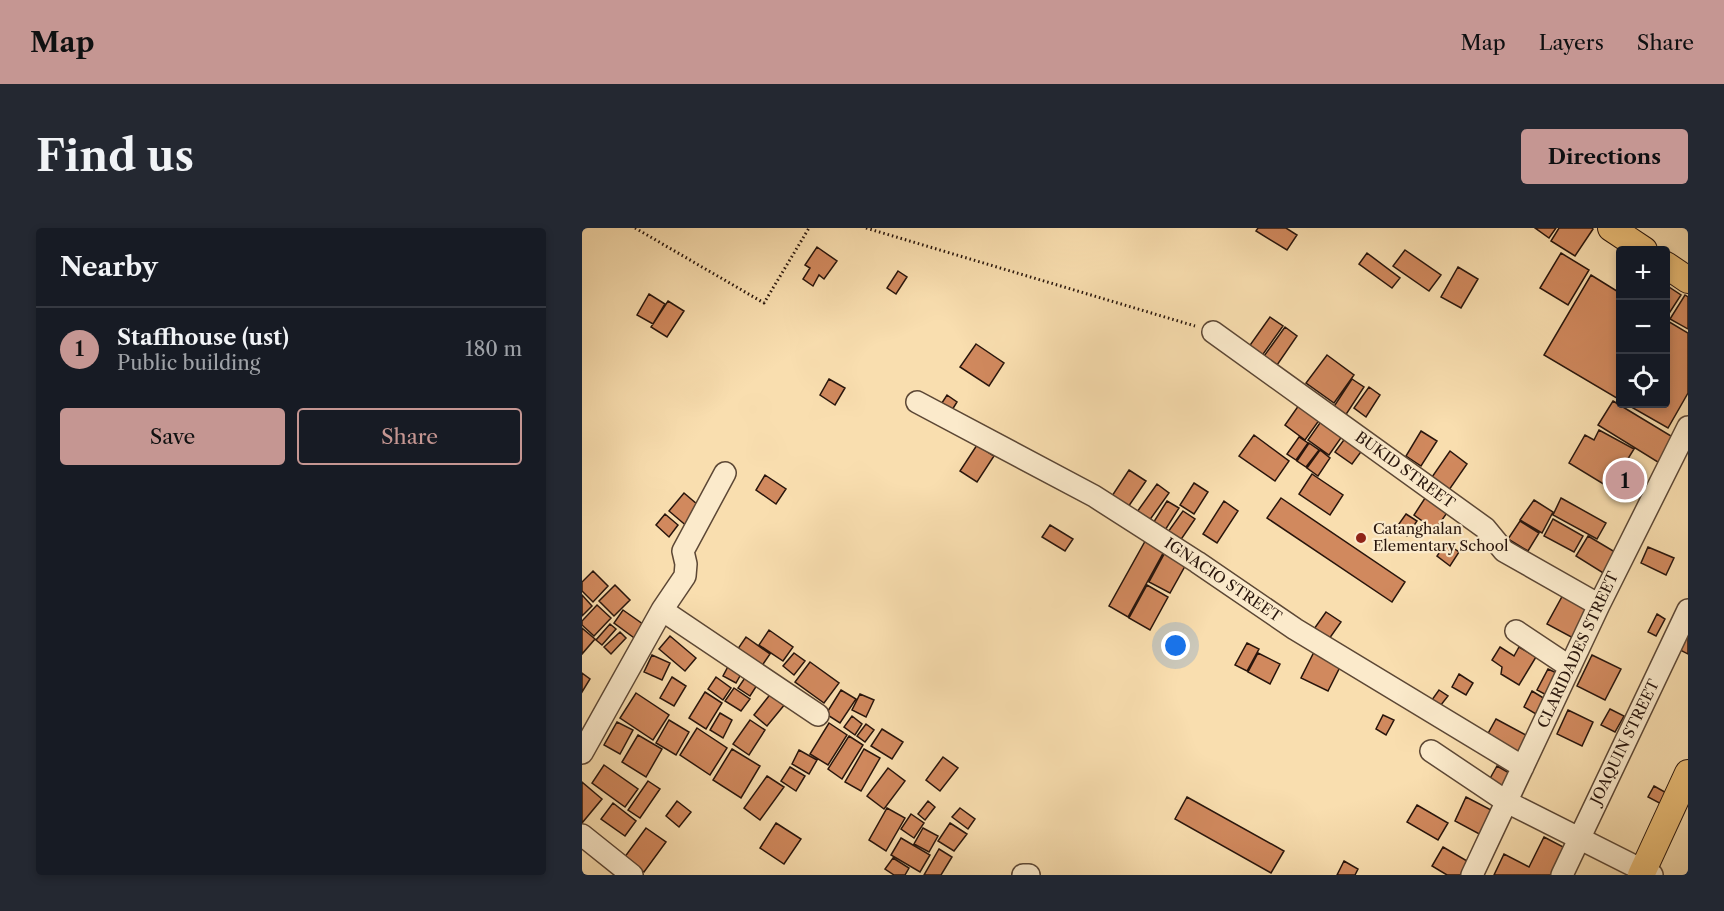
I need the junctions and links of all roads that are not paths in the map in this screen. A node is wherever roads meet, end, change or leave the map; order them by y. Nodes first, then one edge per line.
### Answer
1 (1611, 228) edge
2 (1638, 246) edge
3 (1670, 268) edge
4 (1688, 280) edge
5 (1213, 332) road end
6 (917, 402) dead end
7 (1688, 427) edge
8 (725, 473) dead end
9 (1599, 604) junction
10 (662, 610) junction
11 (1688, 610) edge
12 (1516, 631) dead end
13 (1570, 667) junction
14 (818, 715) dead end
15 (589, 723) edge
16 (1431, 751) dead end
17 (582, 753) edge
18 (1523, 767) junction
19 (1688, 773) edge
20 (1507, 802) junction
21 (582, 835) edge
22 (1579, 838) junction
23 (1645, 874) edge
24 (632, 875) edge
25 (1023, 875) edge
26 (1029, 875) edge
27 (1472, 875) edge
28 (1562, 875) edge

1 - 2 main road
3 - 4 main road
5 - 9 street, BUKID STREET
6 - 18 street, IGNACIO STREET
7 - 9 street, CLARIDADES STREET
8 - 10 street
9 - 13 street, CLARIDADES STREET
10 - 14 street
10 - 15 street
11 - 22 street, JOAQUIN STREET
12 - 13 street
13 - 18 street, CLARIDADES STREET
15 - 17 street
16 - 20 street
18 - 20 street, CLARIDADES STREET
19 - 23 main road
20 - 22 street
20 - 27 street, CLARIDADES STREET
21 - 24 street
22 - 23 street
22 - 28 street, JOAQUIN STREET
25 - 26 street

